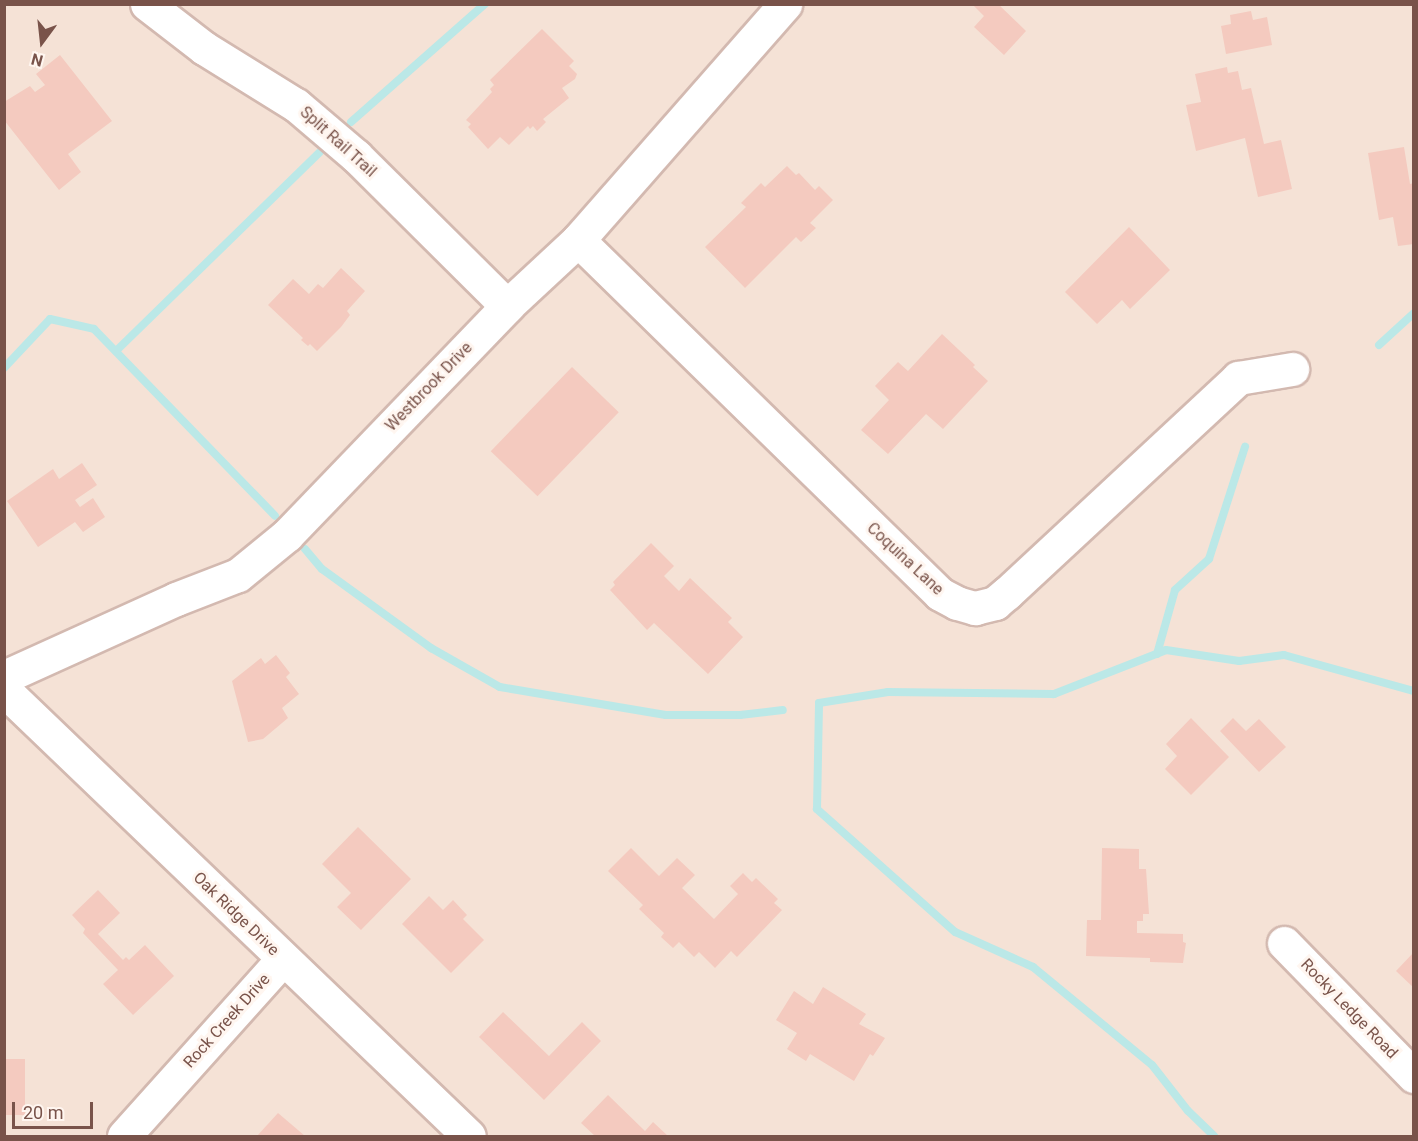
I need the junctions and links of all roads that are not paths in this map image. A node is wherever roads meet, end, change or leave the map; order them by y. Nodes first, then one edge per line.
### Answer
1 (147, 4) edge
2 (785, 4) edge
3 (578, 240) junction
4 (507, 306) junction
5 (1292, 369) dead end
6 (4, 677) edge
7 (4, 690) edge
8 (1284, 943) dead end
9 (283, 959) junction
10 (1413, 1076) edge
11 (124, 1137) edge
12 (469, 1137) edge

1 - 4 street, Split Rail Trail
2 - 3 street, Westbrook Drive
3 - 4 street, Westbrook Drive
3 - 5 street, Coquina Lane
4 - 6 street, Westbrook Drive
7 - 9 street, Oak Ridge Drive
8 - 10 street, Rocky Ledge Road
9 - 11 street, Rock Creek Drive
9 - 12 street, Oak Ridge Drive

